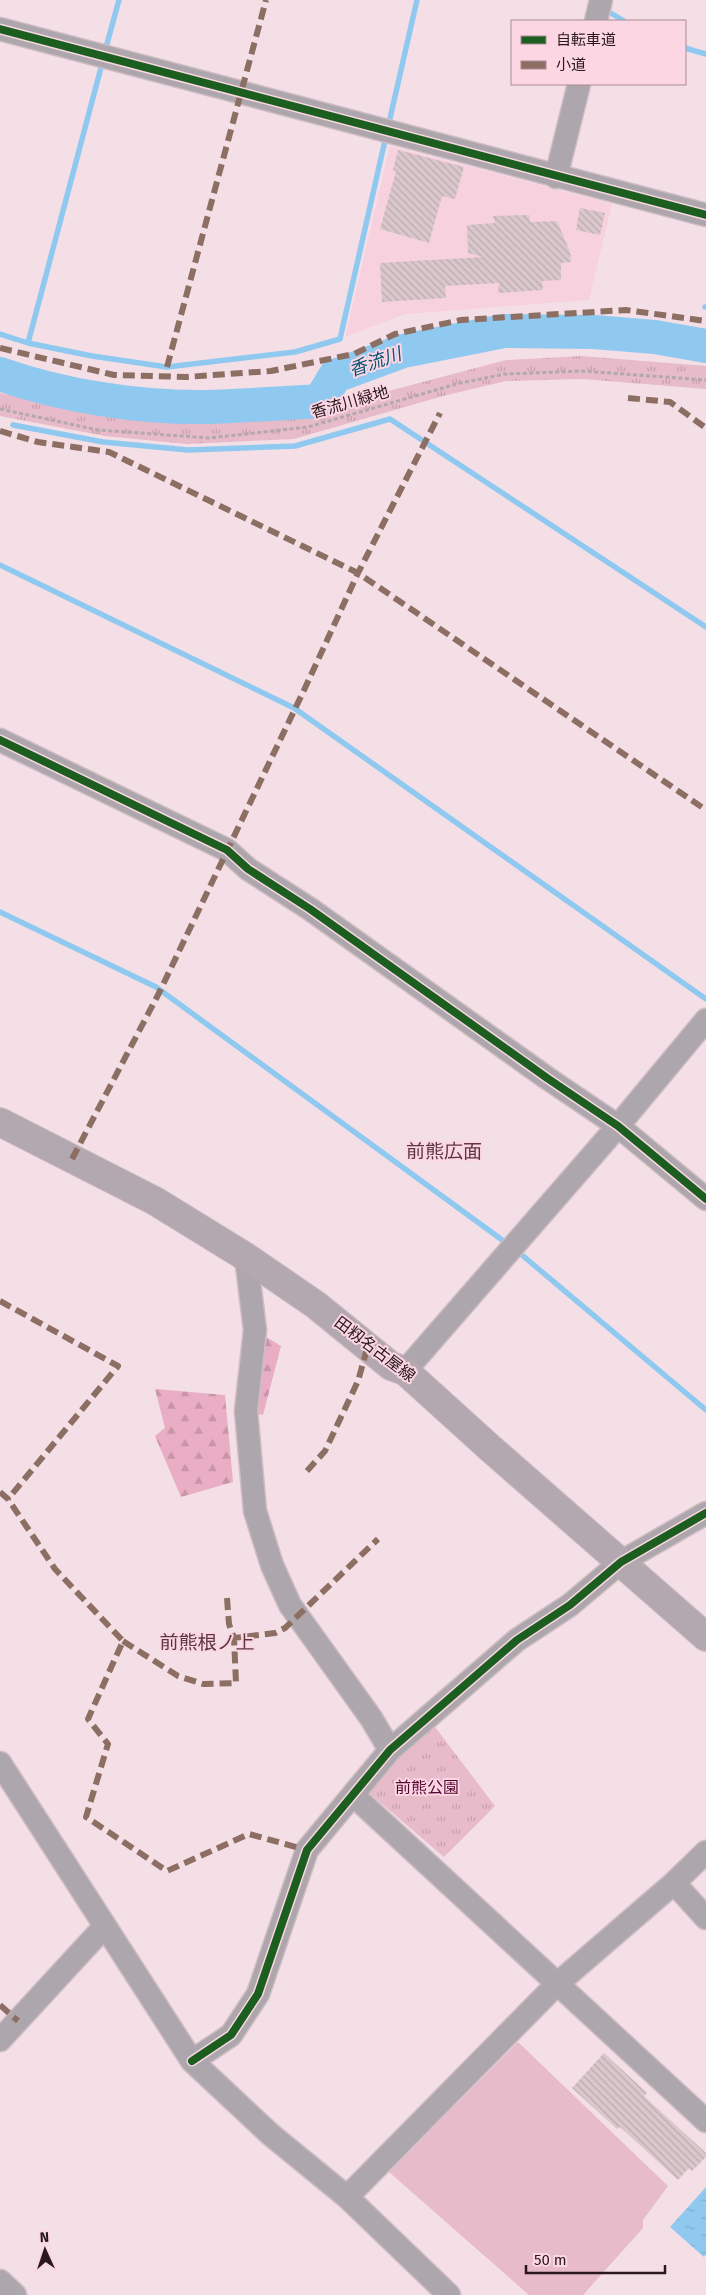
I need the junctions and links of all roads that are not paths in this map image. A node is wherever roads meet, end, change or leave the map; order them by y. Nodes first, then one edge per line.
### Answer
1 (601, 0) edge
2 (596, 20) edge
3 (0, 29) edge
4 (579, 85) edge
5 (556, 177) junction
6 (706, 215) edge
7 (0, 740) edge
8 (706, 1020) edge
9 (0, 1122) edge
10 (618, 1126) junction
11 (706, 1199) edge
12 (246, 1257) junction
13 (405, 1371) junction
14 (706, 1514) edge
15 (621, 1562) junction
16 (706, 1637) edge
17 (390, 1750) junction
18 (0, 1763) edge
19 (353, 1795) junction
20 (706, 1852) edge
21 (674, 1883) junction
22 (706, 1918) edge
23 (105, 1926) junction
24 (556, 1984) junction
25 (0, 2040) edge
26 (192, 2061) junction
27 (706, 2121) edge
28 (347, 2197) junction
29 (0, 2281) edge
30 (15, 2295) edge
31 (449, 2295) edge

1 - 2 street
3 - 5 street
4 - 5 street
5 - 6 street
7 - 10 street
8 - 10 street
9 - 12 main road, 田籾名古屋線
10 - 11 street
10 - 13 street
12 - 13 main road, 田籾名古屋線
12 - 17 street
13 - 15 main road, 田籾名古屋線
14 - 15 street
15 - 16 main road, 田籾名古屋線
15 - 17 street
17 - 19 street
18 - 23 street
19 - 24 street
19 - 26 street
20 - 21 street
21 - 22 street
21 - 24 street
23 - 25 street
23 - 26 street
24 - 27 street
24 - 28 street
26 - 28 street
28 - 31 street
29 - 30 street

